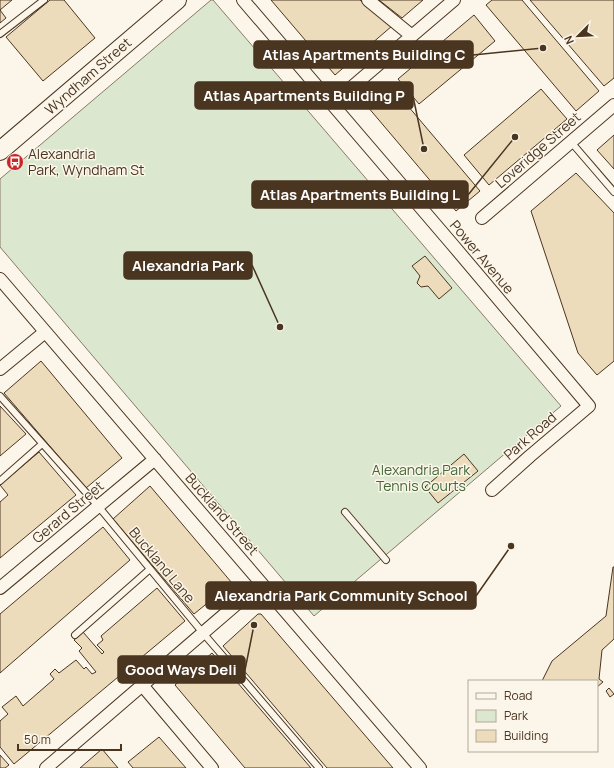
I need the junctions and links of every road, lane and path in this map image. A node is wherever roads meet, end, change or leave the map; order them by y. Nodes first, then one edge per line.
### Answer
1 (44, 0) edge
2 (177, 0) edge
3 (243, 0) edge
4 (368, 0) edge
5 (454, 0) edge
6 (0, 34) edge
7 (412, 36) junction
8 (332, 104) junction
9 (614, 105) edge
10 (571, 142) junction
11 (0, 151) edge
12 (614, 192) edge
13 (482, 218) dead end
14 (0, 279) edge
15 (45, 332) junction
16 (0, 369) edge
17 (0, 396) edge
18 (589, 406) joint
19 (42, 444) junction
20 (155, 459) junction
21 (0, 481) edge
22 (492, 490) dead end
23 (98, 506) junction
24 (345, 512) dead end
25 (386, 560) dead end
26 (150, 570) junction
27 (261, 583) junction
28 (0, 588) edge
29 (203, 633) junction
30 (75, 635) dead end
31 (142, 685) junction
32 (46, 768) edge
33 (212, 768) edge
34 (319, 768) edge
35 (420, 768) edge

1 - 6 lane
2 - 11 main road, Wyndham Street
3 - 8 street, Power Avenue
4 - 7 street
5 - 7 street
7 - 8 street
8 - 18 street, Power Avenue
9 - 10 street, Loveridge Street
10 - 12 lane
10 - 13 street, Loveridge Street
14 - 15 street, Buckland Street
15 - 16 street
15 - 20 street, Buckland Street
17 - 19 lane, Buckland Lane
18 - 22 street, Park Road
19 - 21 lane
19 - 23 lane, Buckland Lane
20 - 23 street, Gerard Street
20 - 27 street, Buckland Street
23 - 26 lane, Buckland Lane
23 - 28 street, Gerard Street
24 - 25 lane
26 - 29 lane, Buckland Lane
26 - 30 lane
27 - 29 street
27 - 35 street, Buckland Street
29 - 31 street
29 - 34 lane, Buckland Lane
31 - 32 street
31 - 33 street

